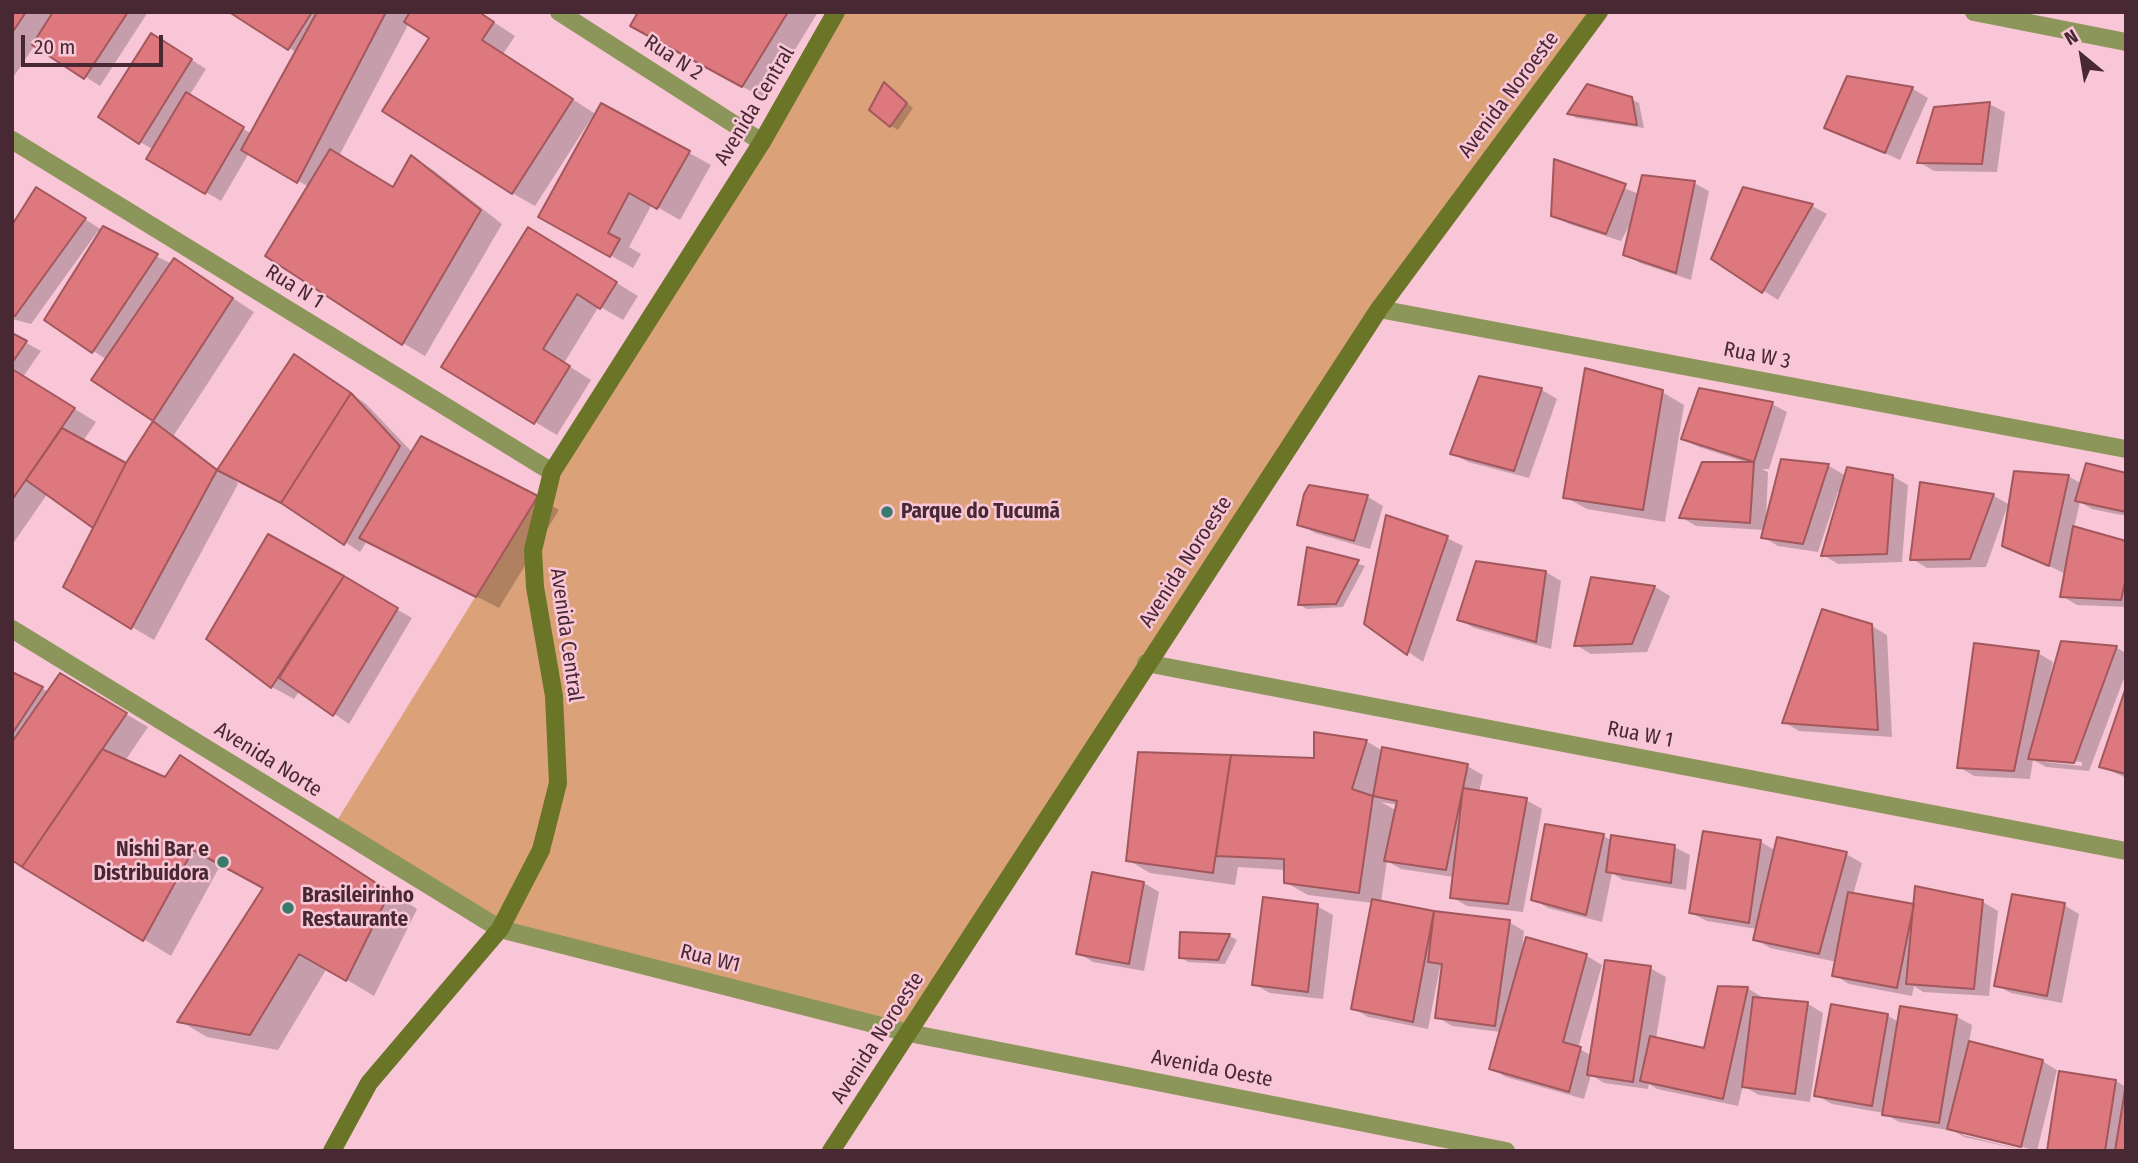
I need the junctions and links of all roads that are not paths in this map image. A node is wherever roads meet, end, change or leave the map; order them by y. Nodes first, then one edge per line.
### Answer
1 (559, 12) edge
2 (836, 12) edge
3 (1599, 12) edge
4 (1974, 12) edge
5 (2126, 42) edge
6 (12, 140) edge
7 (762, 142) junction
8 (1379, 309) junction
9 (2126, 449) edge
10 (552, 472) junction
11 (12, 629) edge
12 (1146, 663) junction
13 (2126, 852) edge
14 (500, 929) junction
15 (909, 1032) junction
16 (332, 1151) edge
17 (831, 1151) edge
18 (1506, 1151) edge

1 - 7 street, Rua N 2
2 - 7 street, Avenida Central
3 - 8 street, Avenida Noroeste
4 - 5 street
6 - 10 street, Rua N 1
7 - 10 street, Avenida Central
8 - 9 street, Rua W 3
8 - 12 street, Avenida Noroeste
10 - 14 street, Avenida Central
11 - 14 street, Avenida Norte
12 - 13 street, Rua W 1
12 - 15 street, Avenida Noroeste
14 - 15 street, Rua W1
14 - 16 street, Avenida Central
15 - 17 street, Avenida Noroeste
15 - 18 street, Avenida Oeste

